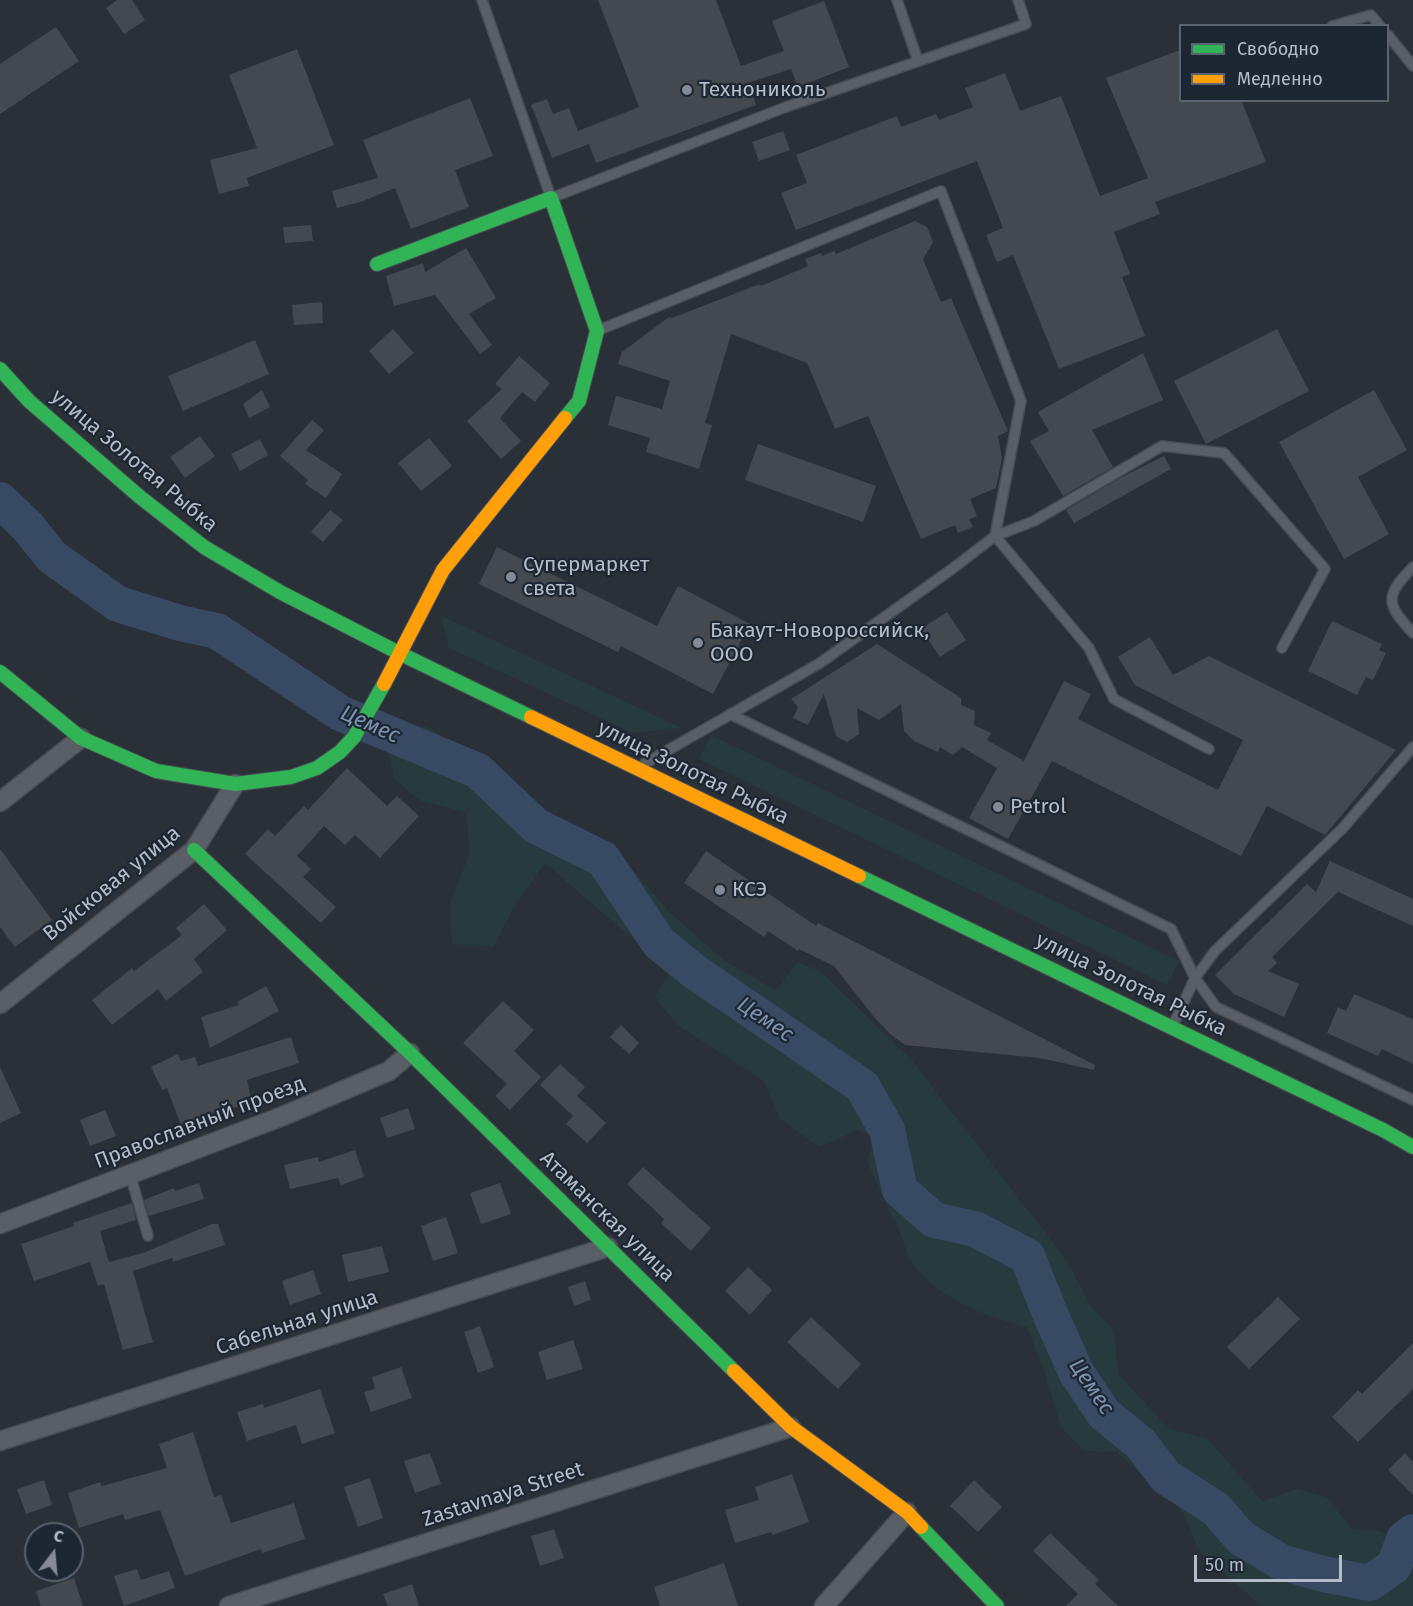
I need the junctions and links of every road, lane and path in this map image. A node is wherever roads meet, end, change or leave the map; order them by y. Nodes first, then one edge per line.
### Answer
1 (482, 0) edge
2 (897, 0) edge
3 (1018, 0) edge
4 (1339, 24) edge
5 (1378, 24) edge
6 (1389, 36) edge
7 (918, 61) junction
8 (1413, 66) edge
9 (551, 198) junction
10 (377, 264) dead end
11 (597, 330) junction
12 (0, 369) edge
13 (995, 536) junction
14 (1413, 567) edge
15 (1413, 633) edge
16 (1282, 648) dead end
17 (401, 654) junction
18 (0, 672) edge
19 (730, 714) junction
20 (81, 738) junction
21 (1413, 747) edge
22 (1209, 749) dead end
23 (636, 768) junction
24 (236, 784) junction
25 (0, 802) edge
26 (194, 850) junction
27 (1195, 978) junction
28 (0, 1004) edge
29 (1172, 1028) junction
30 (410, 1053) junction
31 (1413, 1100) edge
32 (1413, 1147) edge
33 (130, 1174) junction
34 (0, 1224) edge
35 (148, 1236) dead end
36 (608, 1247) junction
37 (791, 1427) junction
38 (0, 1441) edge
39 (907, 1512) junction
40 (229, 1606) edge
41 (824, 1606) edge
42 (997, 1606) edge

1 - 9 lane
2 - 7 lane
3 - 7 lane
4 - 5 lane
6 - 8 lane
7 - 9 lane
9 - 10 main road
9 - 11 main road
11 - 13 lane
11 - 17 main road
12 - 17 main road, улица Золотая Рыбка
13 - 16 lane
13 - 19 lane
13 - 22 lane
14 - 15 lane
17 - 23 main road, улица Золотая Рыбка
17 - 24 main road
18 - 20 main road
19 - 23 lane
19 - 27 lane
20 - 24 main road
20 - 25 street
21 - 27 lane
23 - 29 main road, улица Золотая Рыбка
24 - 26 street, Войсковая улица
26 - 28 street, Войсковая улица
26 - 30 main road, Атаманская улица
27 - 29 lane
27 - 31 lane
29 - 32 main road, улица Золотая Рыбка
30 - 33 street, Православный проезд
30 - 36 main road, Атаманская улица
33 - 34 street, Православный проезд
33 - 35 lane
36 - 37 main road, Атаманская улица
36 - 38 street, Сабельная улица
37 - 39 main road, Атаманская улица
37 - 40 street, Zastavnaya Street
39 - 41 street
39 - 42 main road, Атаманская улица

